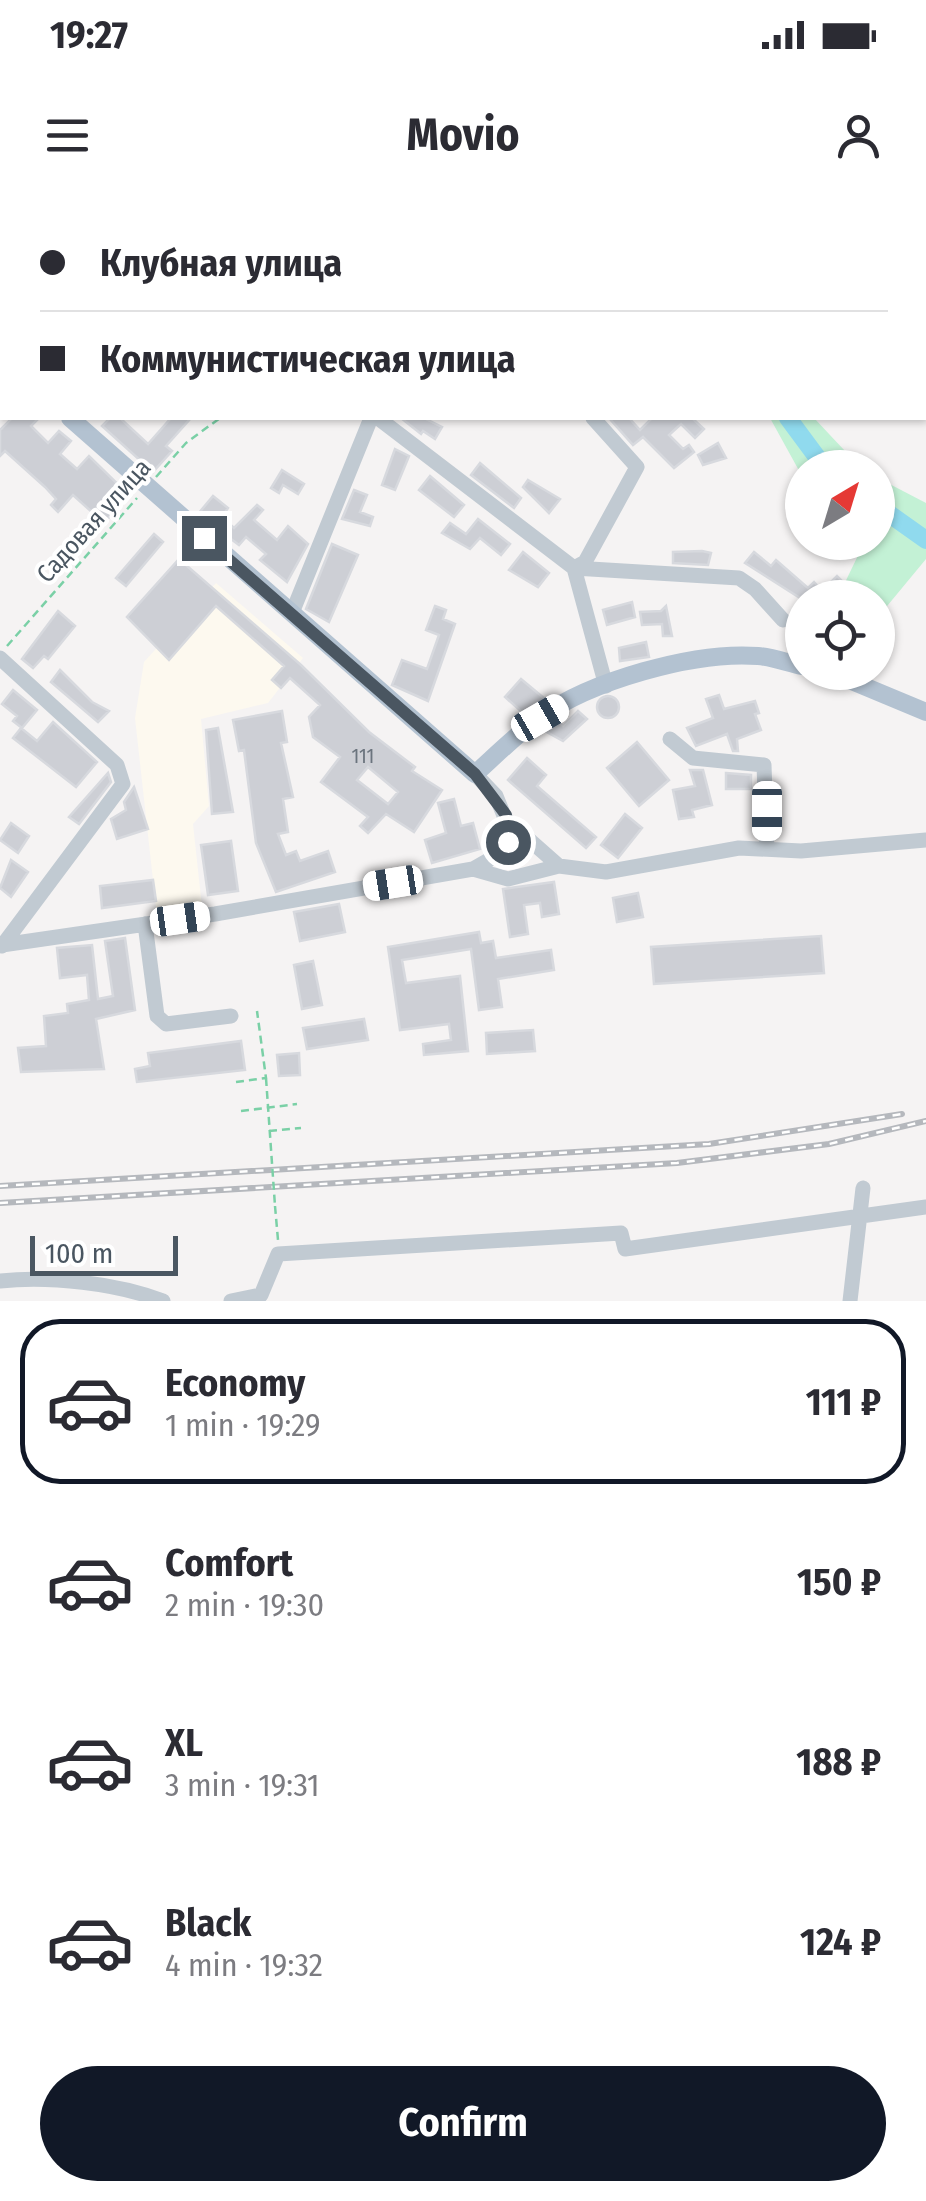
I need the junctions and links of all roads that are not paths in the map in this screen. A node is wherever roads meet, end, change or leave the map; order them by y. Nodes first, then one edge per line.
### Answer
1 (72, 420) edge
2 (374, 420) edge
3 (378, 420) edge
4 (595, 420) edge
5 (574, 568) junction
6 (292, 613) junction
7 (783, 620) dead end
8 (0, 656) edge
9 (785, 662) edge
10 (606, 686) junction
11 (873, 690) edge
12 (926, 712) edge
13 (670, 739) dead end
14 (475, 774) junction
15 (507, 820) junction
16 (926, 840) edge
17 (767, 849) junction
18 (559, 866) junction
19 (473, 868) junction
20 (144, 924) junction
21 (1, 945) edge
22 (231, 1016) dead end
23 (863, 1188) dead end
24 (926, 1207) edge
25 (860, 1218) junction
26 (0, 1281) edge
27 (164, 1301) edge
28 (231, 1301) edge
29 (850, 1301) edge

1 - 6 main road
2 - 6 street
3 - 5 street
4 - 5 street
5 - 7 street
5 - 10 street
6 - 14 main road
8 - 21 street
9 - 10 main road
10 - 14 main road
11 - 12 main road
13 - 17 street
14 - 15 street
15 - 18 street
15 - 19 street
16 - 17 street
17 - 18 street
18 - 19 street
19 - 20 street
20 - 21 street
20 - 22 street
23 - 25 street
24 - 25 street
25 - 28 street
25 - 29 street
26 - 27 street

